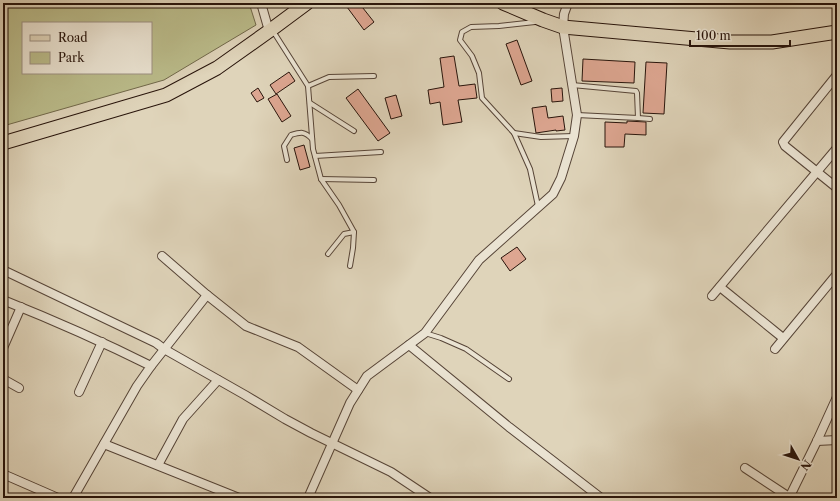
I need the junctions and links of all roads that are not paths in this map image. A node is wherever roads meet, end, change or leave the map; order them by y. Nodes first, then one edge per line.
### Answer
1 (260, 3) edge
2 (264, 3) edge
3 (307, 3) edge
4 (503, 3) edge
5 (568, 3) edge
6 (543, 20) junction
7 (562, 27) junction
8 (271, 30) junction
9 (837, 32) edge
10 (837, 75) edge
11 (374, 76) dead end
12 (572, 85) junction
13 (308, 86) junction
14 (310, 103) junction
15 (577, 115) junction
16 (638, 118) junction
17 (650, 119) dead end
18 (354, 131) dead end
19 (514, 133) junction
20 (574, 136) junction
21 (313, 139) junction
22 (3, 143) edge
23 (837, 148) edge
24 (381, 152) dead end
25 (315, 156) junction
26 (287, 160) dead end
27 (817, 172) junction
28 (321, 179) junction
29 (374, 180) dead end
30 (837, 188) edge
31 (538, 206) junction
32 (354, 232) junction
33 (328, 254) dead end
34 (162, 256) dead end
35 (350, 266) dead end
36 (3, 270) edge
37 (837, 274) edge
38 (720, 287) junction
39 (207, 295) junction
40 (712, 296) dead end
41 (3, 300) edge
42 (21, 307) junction
43 (425, 333) junction
44 (783, 338) junction
45 (102, 342) junction
46 (409, 345) junction
47 (3, 348) edge
48 (164, 349) junction
49 (774, 349) dead end
50 (151, 366) junction
51 (3, 379) edge
52 (509, 379) dead end
53 (218, 380) junction
54 (19, 388) dead end
55 (358, 390) junction
56 (79, 392) dead end
57 (837, 397) edge
58 (837, 440) edge
59 (817, 441) junction
60 (332, 443) junction
61 (104, 444) junction
62 (158, 465) junction
63 (745, 468) dead end
64 (3, 474) edge
65 (789, 497) edge
66 (58, 498) edge
67 (73, 498) edge
68 (239, 498) edge
69 (308, 498) edge
70 (430, 498) edge
71 (600, 498) edge

1 - 8 street
2 - 8 street
3 - 8 main road
4 - 6 main road
5 - 7 street
6 - 7 main road
6 - 19 lane
7 - 9 main road
7 - 12 street
8 - 13 lane
8 - 22 main road
10 - 27 street
11 - 13 lane
12 - 15 street
12 - 16 lane
13 - 14 lane
14 - 18 lane
14 - 21 lane
15 - 16 lane
15 - 20 street
16 - 17 lane
19 - 20 lane
19 - 31 lane
20 - 31 street
21 - 25 lane
21 - 26 lane
23 - 27 street
24 - 25 lane
25 - 28 lane
27 - 30 street
27 - 38 street
28 - 29 lane
28 - 32 lane
31 - 43 street
32 - 33 lane
32 - 35 lane
34 - 39 street
36 - 48 street
37 - 44 street
38 - 40 street
38 - 44 street
39 - 48 street
39 - 55 street
41 - 42 street
42 - 45 street
42 - 47 street
43 - 46 street
43 - 52 lane
44 - 49 street
45 - 50 street
45 - 56 street
46 - 55 street
46 - 71 street
48 - 50 street
48 - 53 street
50 - 61 street
51 - 54 street
53 - 60 street
53 - 62 street
55 - 60 street
57 - 59 street
58 - 59 street
59 - 65 street
60 - 69 street
60 - 70 street
61 - 62 street
61 - 67 street
62 - 68 street
63 - 65 street
64 - 66 street

